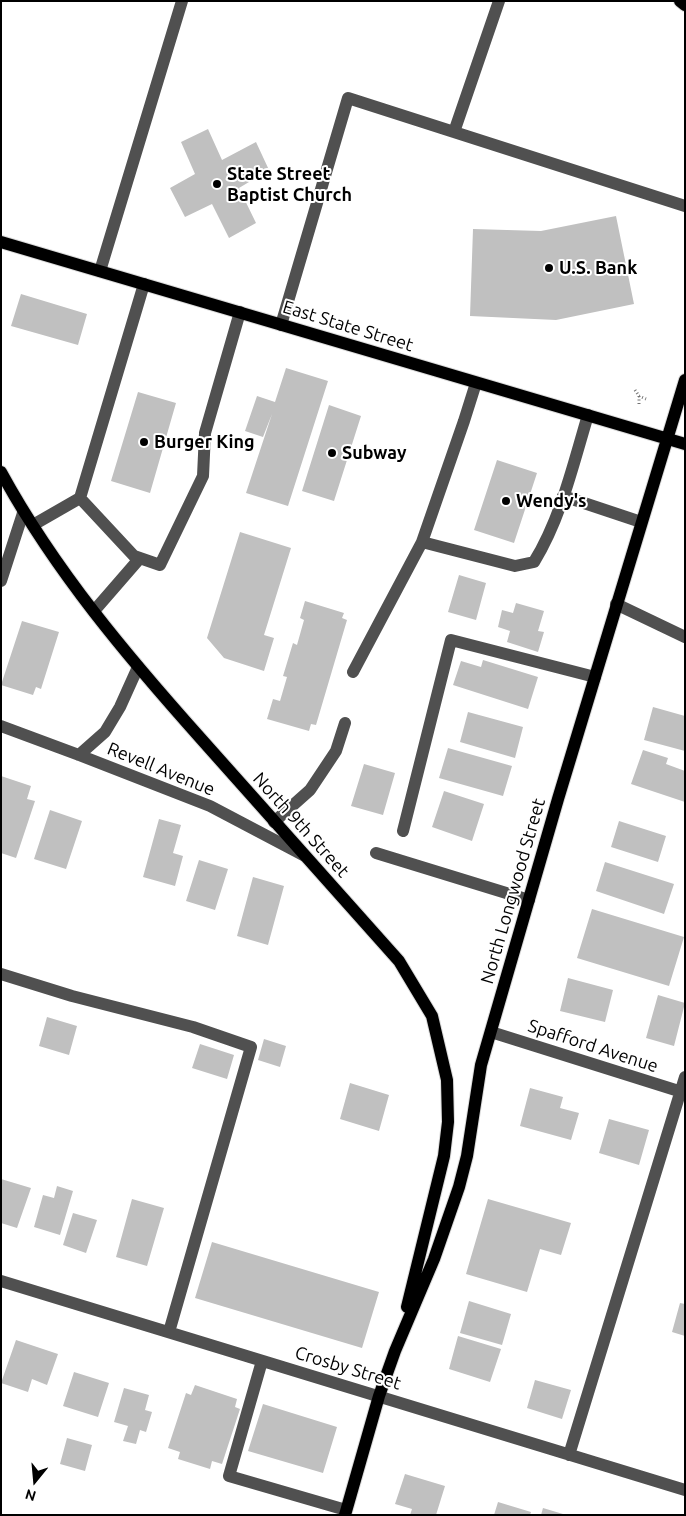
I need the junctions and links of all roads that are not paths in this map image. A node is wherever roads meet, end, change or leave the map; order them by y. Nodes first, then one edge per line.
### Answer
1 (182, 1) edge
2 (499, 1) edge
3 (680, 1) edge
4 (685, 5) edge
5 (454, 132) junction
6 (685, 206) edge
7 (1, 242) edge
8 (100, 271) junction
9 (144, 284) junction
10 (240, 312) junction
11 (281, 325) junction
12 (685, 380) edge
13 (476, 383) junction
14 (588, 416) junction
15 (666, 438) junction
16 (685, 444) edge
17 (1, 472) edge
18 (563, 496) junction
19 (80, 498) junction
20 (23, 513) junction
21 (641, 522) junction
22 (32, 526) junction
23 (422, 542) junction
24 (140, 558) junction
25 (1, 582) edge
26 (616, 604) junction
27 (94, 611) junction
28 (685, 637) edge
29 (138, 667) junction
30 (353, 672) dead end
31 (595, 677) junction
32 (345, 723) dead end
33 (1, 726) edge
34 (79, 755) junction
35 (274, 822) junction
36 (403, 831) dead end
37 (376, 853) dead end
38 (303, 855) junction
39 (528, 900) junction
40 (1, 974) edge
41 (491, 1032) junction
42 (685, 1077) edge
43 (683, 1092) edge
44 (423, 1245) joint
45 (1, 1281) edge
46 (169, 1332) junction
47 (396, 1351) junction
48 (262, 1361) junction
49 (379, 1396) junction
50 (569, 1455) junction
51 (685, 1490) edge
52 (345, 1513) edge

1 - 8 street
2 - 5 street
3 - 4 main road
5 - 6 street
5 - 11 street
7 - 8 main road, East State Street
8 - 9 main road, East State Street
9 - 10 main road, East State Street
9 - 19 street
10 - 11 main road, East State Street
10 - 24 street
11 - 13 main road, East State Street
12 - 15 main road, North Longwood Street
13 - 14 main road, East State Street
13 - 23 street
14 - 15 main road, East State Street
14 - 18 street
15 - 16 main road, East State Street
15 - 21 main road, North Longwood Street
17 - 20 main road, North 9th Street
18 - 21 street
18 - 23 street
19 - 22 street
19 - 24 street
20 - 22 main road, North 9th Street
20 - 25 street
21 - 26 main road, North Longwood Street
22 - 27 main road, North 9th Street
23 - 30 street
24 - 27 street
26 - 28 street
26 - 31 main road, North Longwood Street
27 - 29 main road, North 9th Street
29 - 34 street
29 - 35 main road, North 9th Street
31 - 36 street
31 - 39 main road, North Longwood Street
32 - 35 street
33 - 34 street, Revell Avenue
34 - 38 street, Revell Avenue
35 - 38 main road, North 9th Street
37 - 39 street
38 - 44 main road, North 9th Street
39 - 41 main road, North Longwood Street
40 - 46 street
41 - 43 street, Spafford Avenue
41 - 47 main road, North Longwood Street
42 - 43 street
43 - 50 street
44 - 47 main road, North Longwood Street
45 - 46 street, Crosby Street
46 - 48 street, Crosby Street
47 - 49 main road, North Longwood Street
48 - 49 street, Crosby Street
48 - 52 street
49 - 50 street, Crosby Street
49 - 52 main road, North Longwood Street
50 - 51 street, Crosby Street

